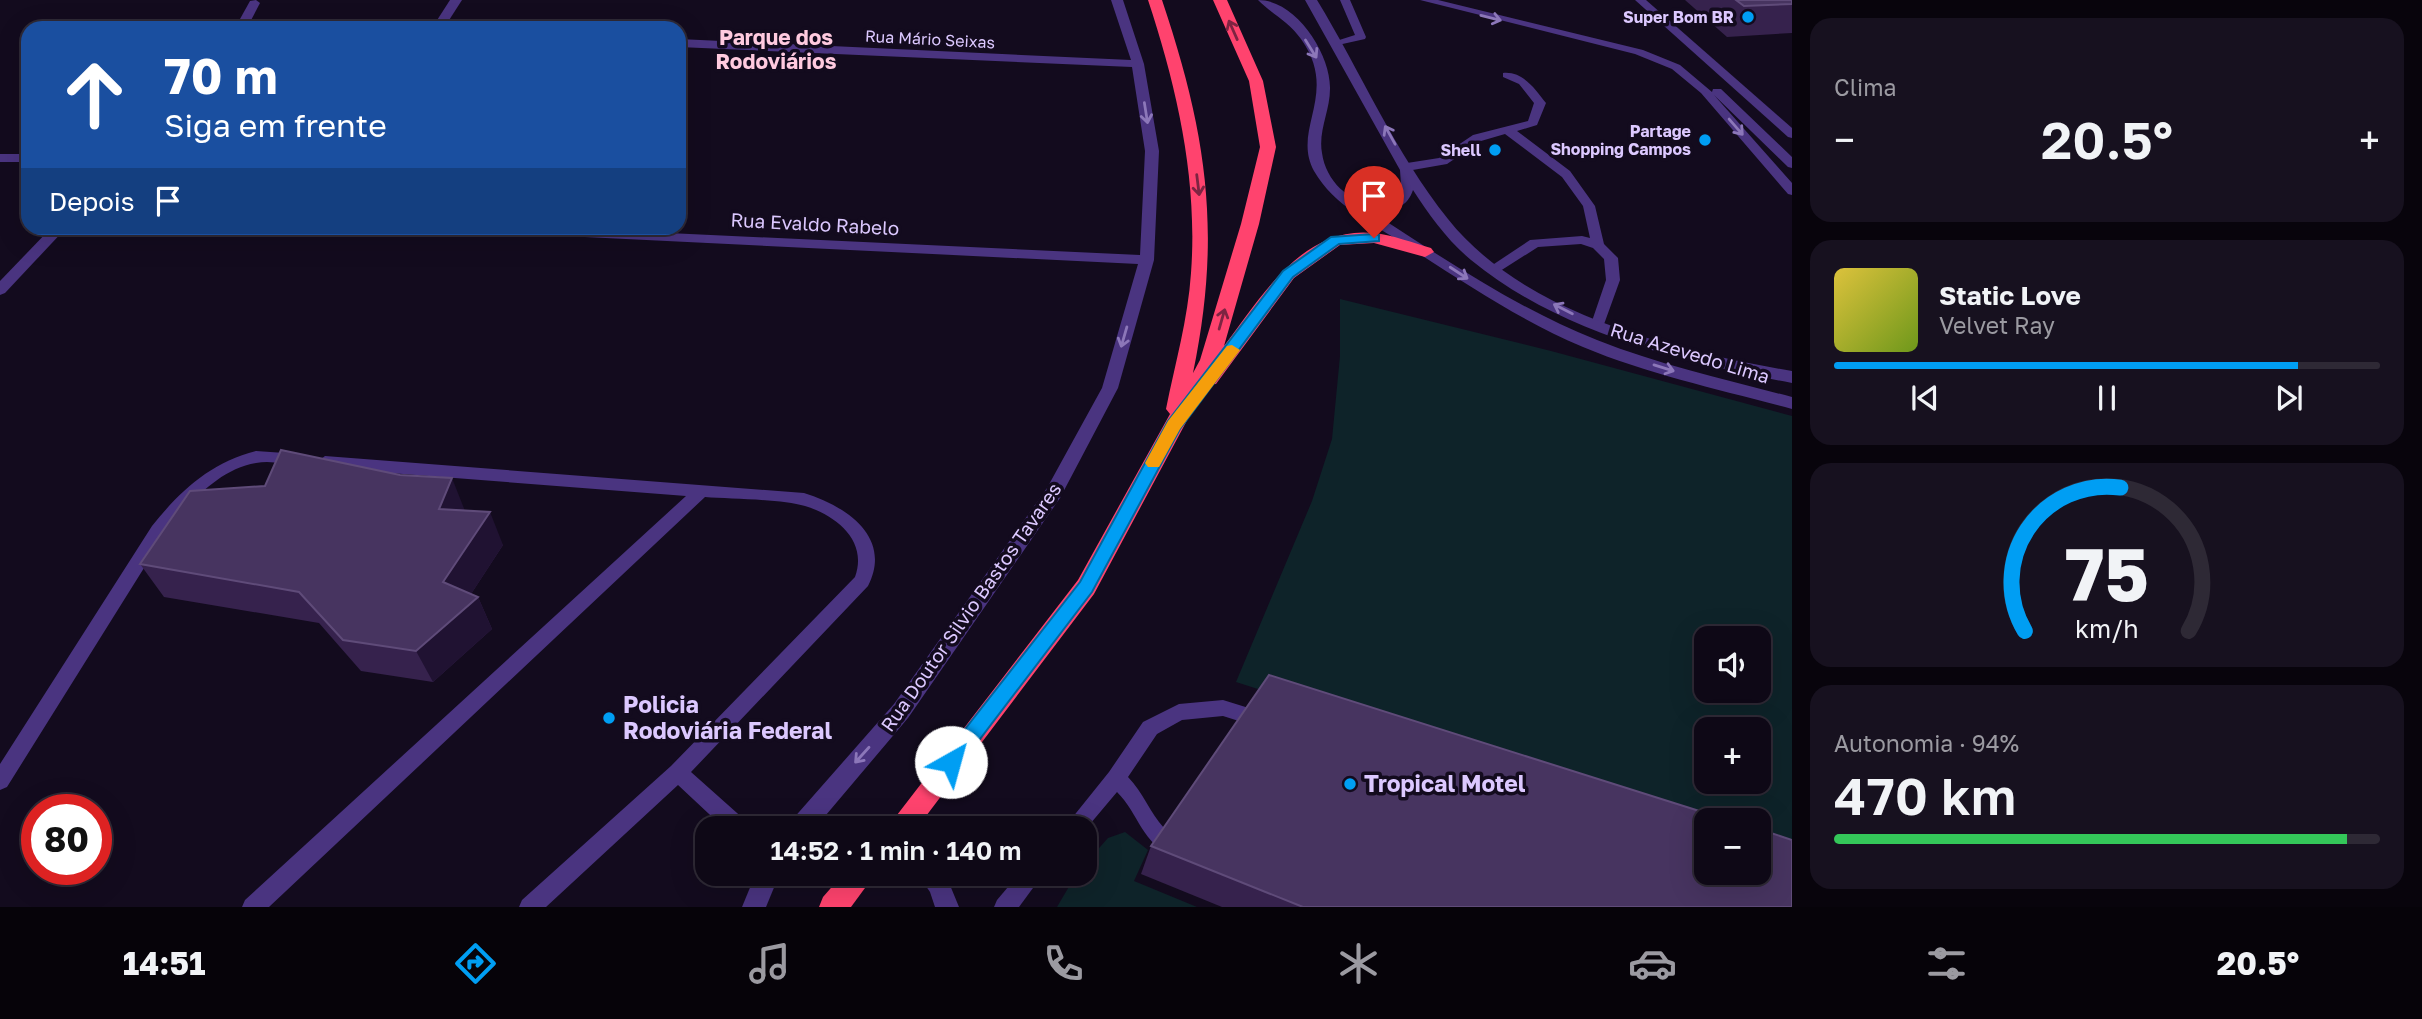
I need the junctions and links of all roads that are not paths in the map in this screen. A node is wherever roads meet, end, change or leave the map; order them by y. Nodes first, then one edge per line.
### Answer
1 (456, 0) edge
2 (1117, 0) edge
3 (1155, 0) edge
4 (1220, 0) edge
5 (1264, 0) edge
6 (1311, 0) edge
7 (1345, 0) edge
8 (1425, 0) edge
9 (1640, 0) edge
10 (256, 1) edge
11 (245, 21) edge
12 (442, 21) edge
13 (1338, 42) junction
14 (686, 44) edge
15 (1639, 52) junction
16 (1138, 65) junction
17 (1507, 75) dead end
18 (1509, 131) junction
19 (1792, 134) edge
20 (0, 158) edge
21 (21, 158) edge
22 (1792, 164) edge
23 (1407, 167) junction
24 (1792, 191) edge
25 (1345, 200) junction
26 (53, 235) edge
27 (626, 235) edge
28 (1598, 245) junction
29 (1426, 252) junction
30 (1146, 260) junction
31 (1492, 270) junction
32 (0, 290) edge
33 (1598, 324) junction
34 (1792, 377) edge
35 (1792, 403) edge
36 (1174, 425) junction
37 (701, 492) junction
38 (1286, 728) edge
39 (678, 772) junction
40 (1115, 778) junction
41 (0, 781) edge
42 (726, 816) edge
43 (810, 816) edge
44 (910, 816) edge
45 (1084, 816) edge
46 (1190, 858) edge
47 (763, 886) edge
48 (851, 886) edge
49 (940, 886) edge
50 (1023, 886) edge
51 (253, 907) edge
52 (530, 907) edge
53 (754, 907) edge
54 (833, 907) edge
55 (947, 907) edge
56 (1005, 907) edge

1 - 12 street
2 - 16 street, Rua Doutor Silvio Bastos Tavares
3 -> 36 highway
36 -> 4 highway
5 -> 25 street, Rua Azevedo Lima
6 - 13 street, Rua Azevedo Lima
7 - 13 lane
8 -> 15 lane
9 - 19 lane
10 - 11 street
23 -> 13 street, Rua Azevedo Lima
14 - 16 street, Rua Mário Seixas
15 - 22 lane
15 -> 24 lane
16 -> 30 street, Rua Doutor Silvio Bastos Tavares
17 - 18 lane
18 - 23 lane
18 - 28 lane
20 - 21 street
23 - 25 street
23 - 31 street, Rua Azevedo Lima
25 - 29 street, Rua Azevedo Lima
26 - 32 street
27 - 30 street, Rua Evaldo Rabelo
28 - 31 lane
28 - 33 lane
29 -> 35 street, Rua Azevedo Lima
29 - 36 highway
30 -> 43 street, Rua Doutor Silvio Bastos Tavares
33 -> 31 street, Rua Azevedo Lima
33 - 34 street, Rua Azevedo Lima
36 - 44 highway
37 - 39 lane
37 - 41 lane
37 - 51 lane
38 - 40 lane
39 - 42 lane
39 - 52 lane
40 - 45 lane
40 - 46 lane
47 - 53 street
48 - 54 highway
49 - 55 street
50 - 56 lane

